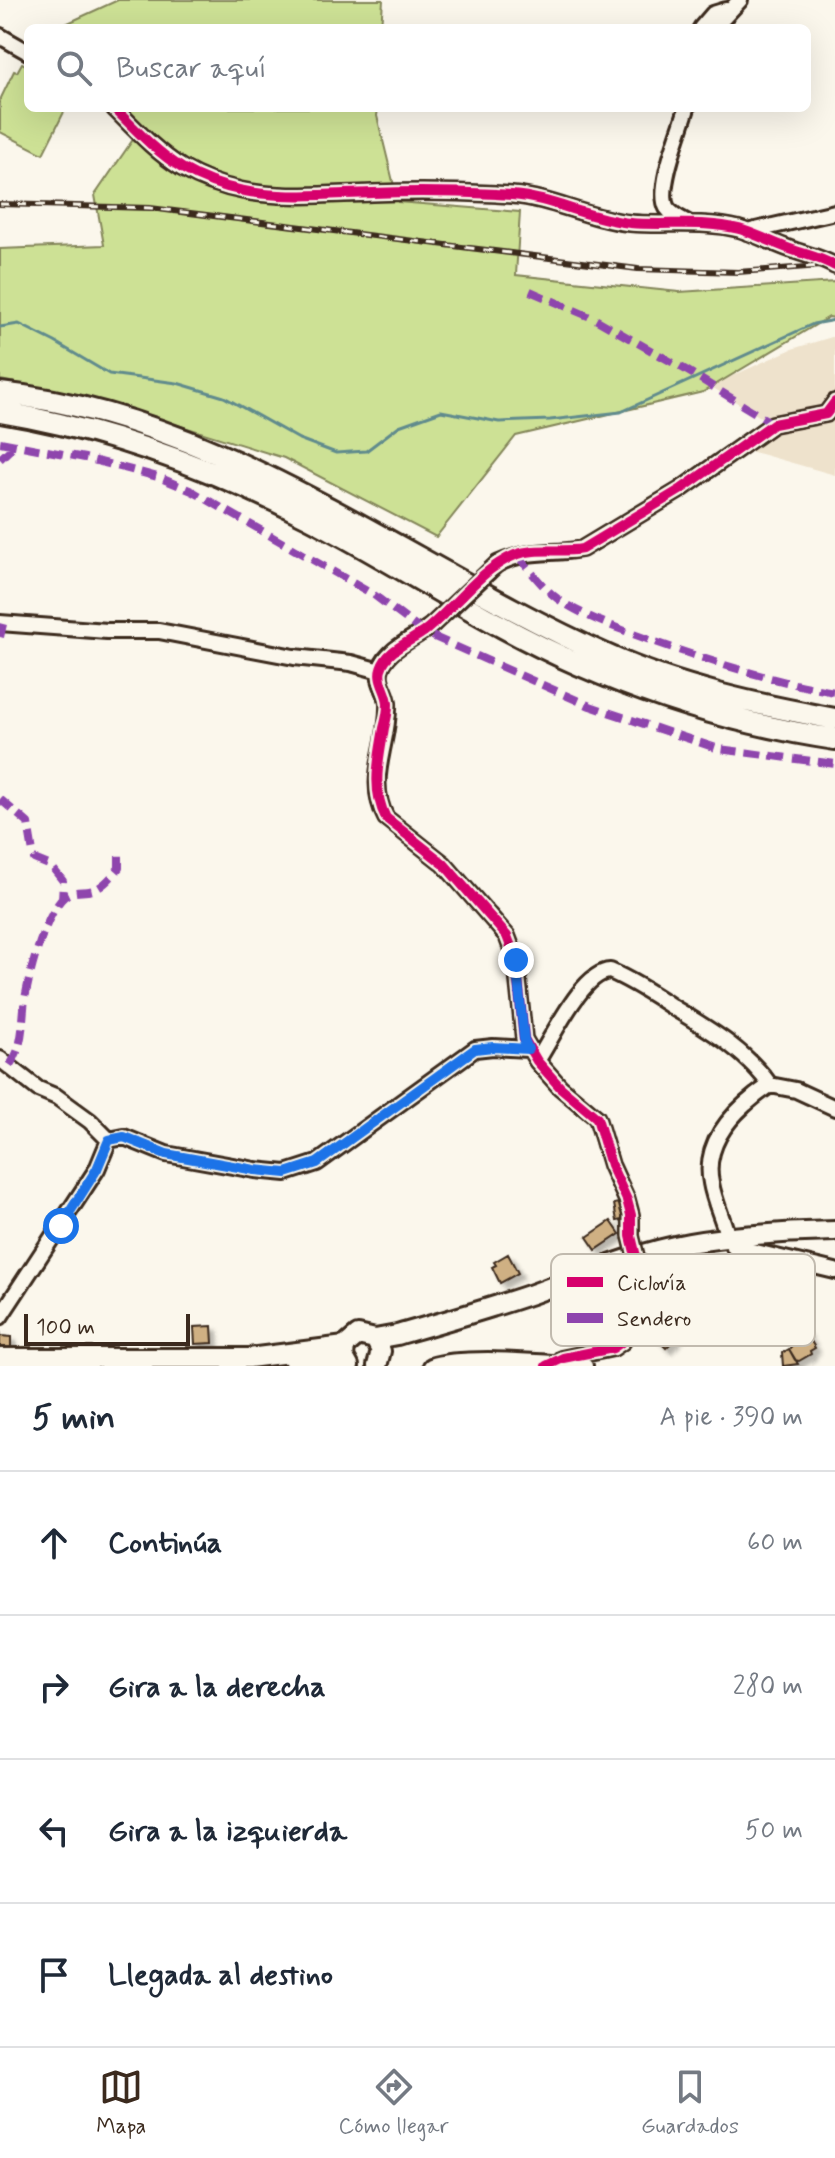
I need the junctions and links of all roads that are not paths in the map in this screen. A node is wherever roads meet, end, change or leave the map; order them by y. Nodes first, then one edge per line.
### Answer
1 (735, 5) edge
2 (705, 24) edge
3 (718, 24) edge
4 (0, 36) edge
5 (24, 50) edge
6 (118, 112) edge
7 (686, 112) edge
8 (835, 212) edge
9 (688, 223) junction
10 (747, 232) junction
11 (835, 266) edge
12 (0, 393) edge
13 (835, 402) edge
14 (0, 412) edge
15 (0, 623) edge
16 (380, 671) junction
17 (835, 719) edge
18 (835, 739) edge
19 (532, 1055) junction
20 (0, 1059) edge
21 (770, 1085) junction
22 (835, 1108) edge
23 (109, 1140) junction
24 (835, 1231) edge
25 (835, 1241) edge
26 (731, 1242) junction
27 (635, 1254) edge
28 (689, 1254) edge
29 (774, 1254) edge
30 (835, 1260) edge
31 (816, 1266) joint
32 (835, 1271) edge
33 (551, 1296) edge
34 (0, 1317) edge
35 (616, 1346) edge
36 (379, 1357) edge
37 (346, 1358) edge
38 (0, 1360) edge
39 (245, 1365) edge
40 (548, 1365) edge
41 (431, 1366) edge
42 (585, 1366) edge

1 - 2 street
1 - 3 street
4 - 5 street
6 - 9 street
7 - 9 street
8 - 10 street
9 - 10 street
10 - 11 street
12 - 17 highway
13 - 16 street, bridge
14 - 18 highway
15 - 16 street
16 - 19 street
19 - 21 street
19 - 23 street
19 - 27 street, bridge
20 - 23 street
21 - 22 street
21 - 26 street
23 - 34 street
24 - 26 main road
25 - 26 main road
26 - 28 main road
26 - 29 street
30 - 31 street
31 - 32 street
33 - 36 main road
35 - 40 street, bridge
36 - 37 main road
37 - 38 main road
37 - 39 main road
38 - 39 main road
40 - 41 street
40 - 42 street

